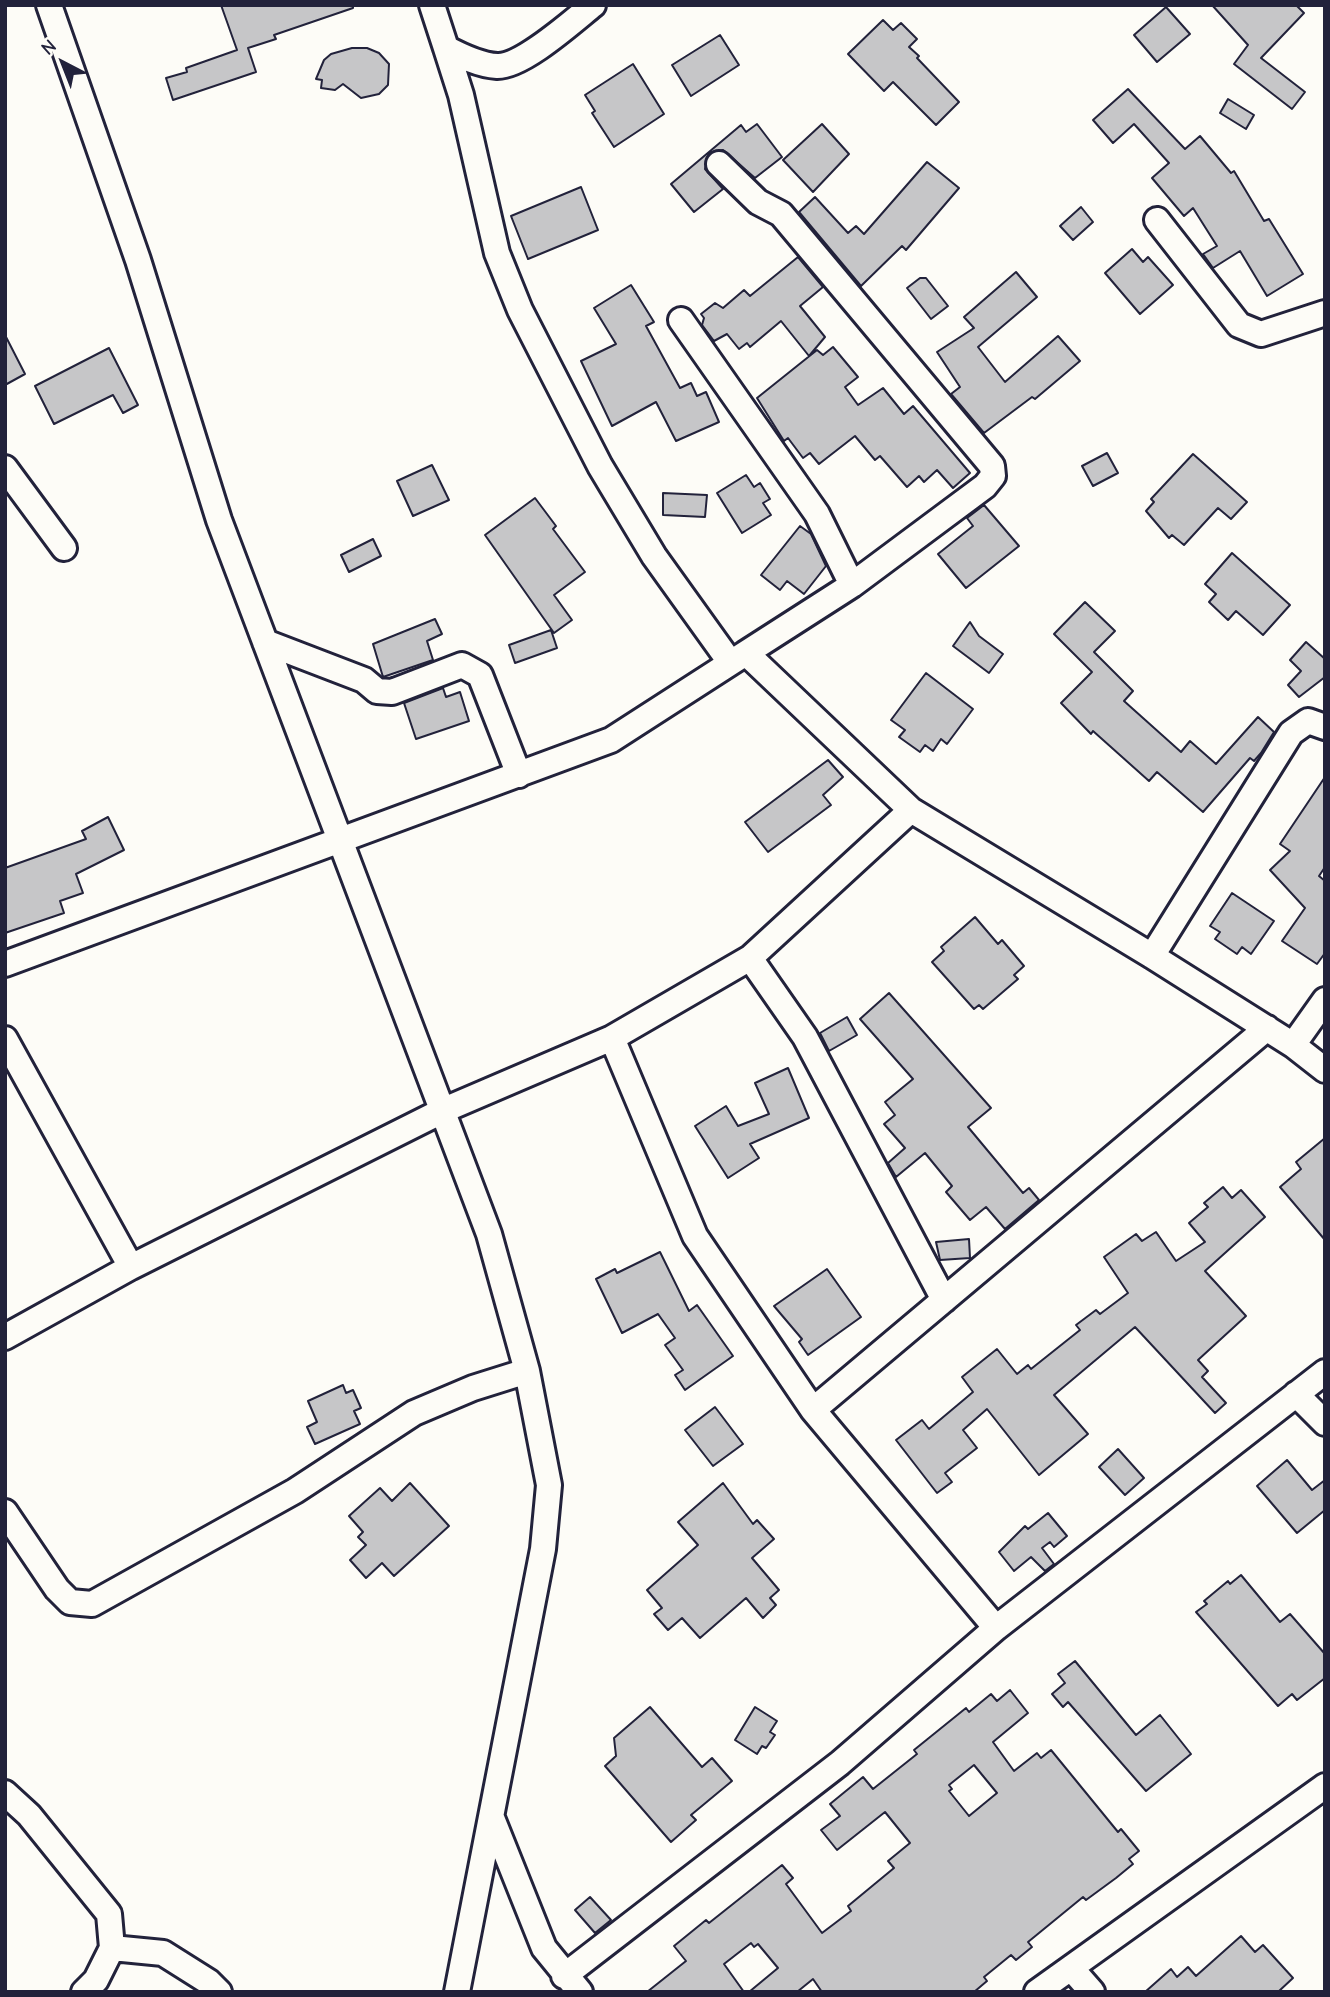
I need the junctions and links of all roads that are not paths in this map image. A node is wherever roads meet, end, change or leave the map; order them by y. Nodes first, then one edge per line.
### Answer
1 (49, 5) edge
2 (432, 5) edge
3 (593, 5) edge
4 (446, 48) junction
5 (719, 164) dead end
6 (1157, 220) dead end
7 (1325, 313) edge
8 (681, 320) dead end
9 (5, 468) edge
10 (64, 548) dead end
11 (852, 585) junction
12 (265, 642) junction
13 (738, 658) junction
14 (1325, 727) edge
15 (519, 775) junction
16 (911, 810) junction
17 (340, 842) junction
18 (1152, 956) junction
19 (750, 957) junction
20 (5, 964) edge
21 (1325, 1000) edge
22 (1267, 1028) junction
23 (612, 1038) junction
24 (5, 1039) edge
25 (1293, 1045) junction
26 (1325, 1070) edge
27 (444, 1110) junction
28 (131, 1267) junction
29 (944, 1300) junction
30 (5, 1337) edge
31 (527, 1371) junction
32 (1325, 1372) edge
33 (1296, 1394) junction
34 (813, 1410) junction
35 (1325, 1423) edge
36 (5, 1512) edge
37 (996, 1628) junction
38 (1325, 1786) edge
39 (5, 1793) edge
40 (492, 1818) junction
41 (111, 1948) junction
42 (1071, 1968) junction
43 (572, 1984) edge
44 (84, 1992) edge
45 (219, 1992) edge
46 (457, 1992) edge
47 (1037, 1992) edge
48 (1092, 1992) edge

1 - 12 street
2 - 4 street
3 - 4 street
4 - 13 street
5 - 11 street
6 - 7 street
8 - 11 street
9 - 10 street
11 - 13 street
12 - 15 street
12 - 17 street
13 - 15 street
13 - 16 street
14 - 18 street
15 - 17 street
16 - 18 street
16 - 19 street
17 - 20 street
17 - 27 street
18 - 22 street
19 - 23 street
19 - 29 street
21 - 25 street
22 - 25 street
22 - 29 street
23 - 27 street
23 - 34 street
24 - 28 street
25 - 26 street
27 - 28 street
27 - 31 street
28 - 30 street
29 - 34 street
31 - 36 street
31 - 40 street
32 - 33 street
33 - 35 street
33 - 37 street
34 - 37 street
37 - 43 street
38 - 42 street
39 - 41 street
40 - 43 street
40 - 46 street
41 - 44 street
41 - 45 street
42 - 47 street
42 - 48 street

